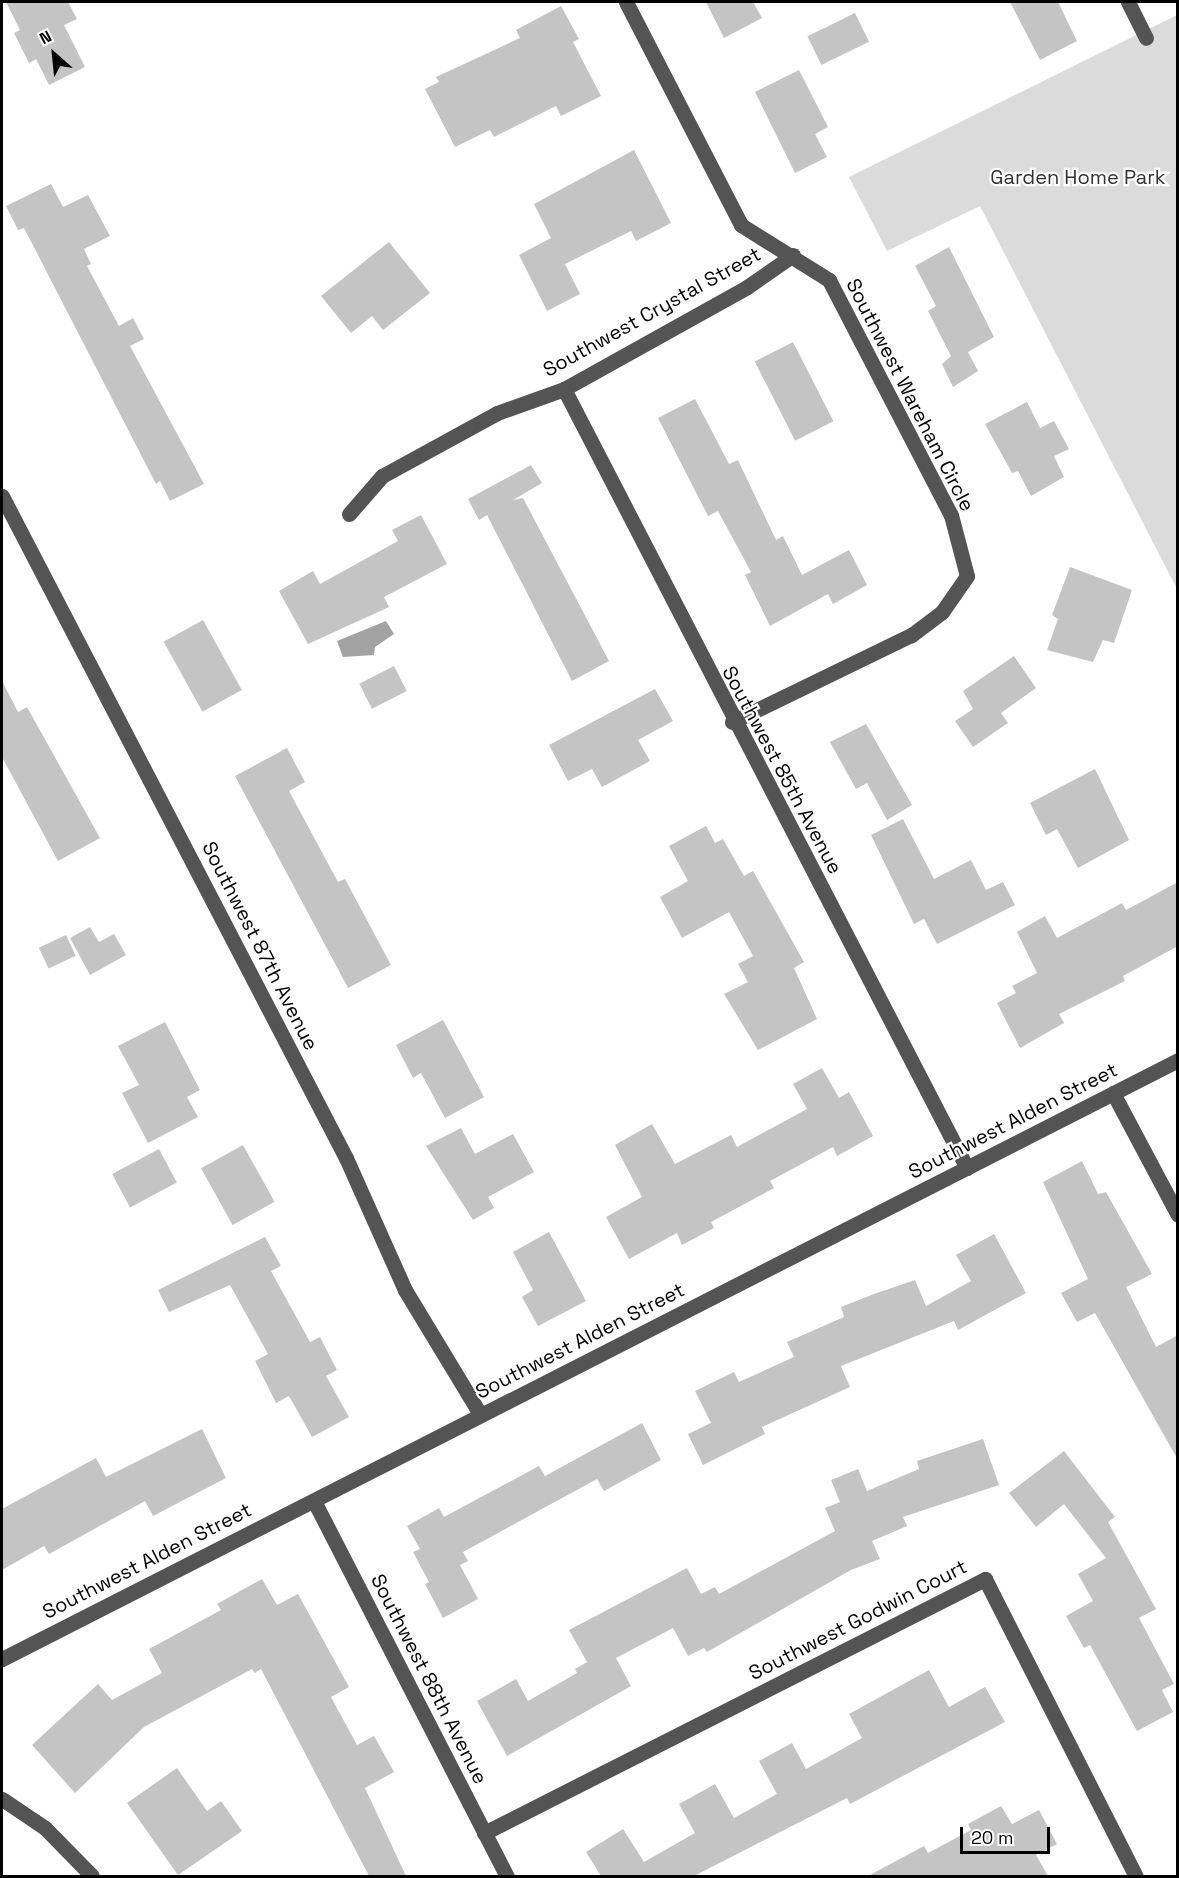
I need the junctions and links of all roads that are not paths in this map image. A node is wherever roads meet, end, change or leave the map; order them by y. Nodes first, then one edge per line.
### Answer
1 (626, 2) edge
2 (1128, 2) edge
3 (1146, 38) dead end
4 (794, 255) junction
5 (564, 389) junction
6 (2, 496) edge
7 (349, 513) dead end
8 (732, 722) junction
9 (1178, 1060) edge
10 (1113, 1093) junction
11 (967, 1168) junction
12 (1178, 1215) edge
13 (480, 1414) junction
14 (314, 1501) junction
15 (2, 1659) edge
16 (2, 1799) edge
17 (484, 1833) junction
18 (92, 1876) edge
19 (507, 1876) edge
20 (1136, 1876) edge

1 - 4 street, Southwest Wareham Circle
2 - 3 street
4 - 5 street, Southwest Crystal Street
4 - 8 street, Southwest Wareham Circle
5 - 7 street, Southwest Crystal Street
5 - 8 street, Southwest 85th Avenue
6 - 13 street, Southwest 87th Avenue
8 - 11 street, Southwest 85th Avenue
9 - 10 street, Southwest Alden Street
10 - 11 street, Southwest Alden Street
10 - 12 street
11 - 13 street, Southwest Alden Street
13 - 14 street, Southwest Alden Street
14 - 15 street, Southwest Alden Street
14 - 17 street, Southwest 88th Avenue
16 - 18 street
17 - 19 street, Southwest 88th Avenue
17 - 20 street, Southwest Godwin Court

